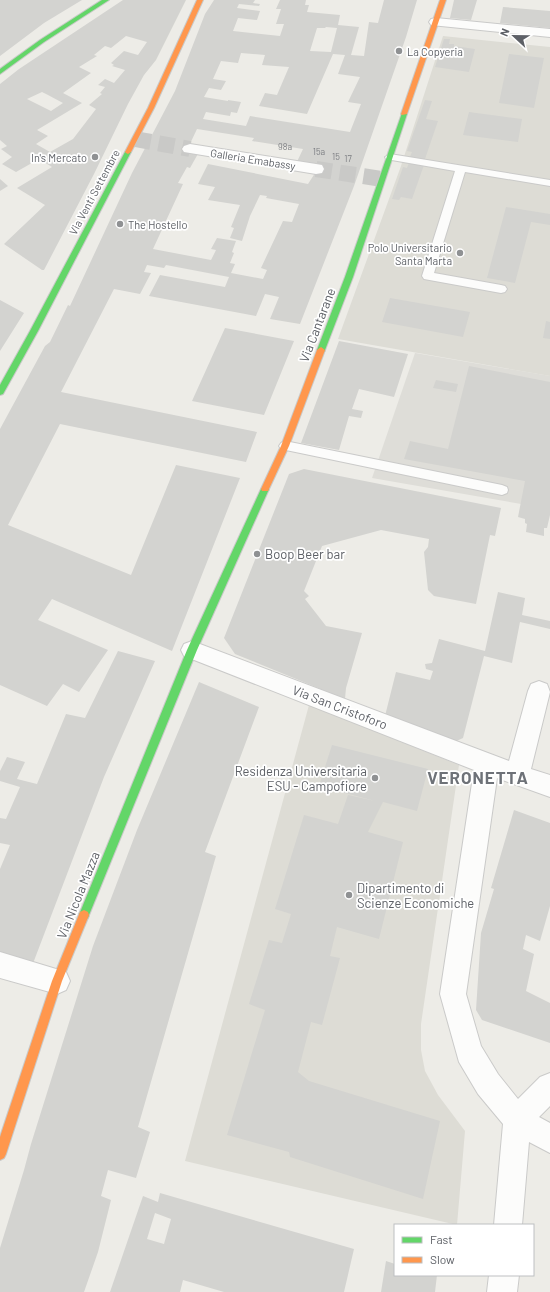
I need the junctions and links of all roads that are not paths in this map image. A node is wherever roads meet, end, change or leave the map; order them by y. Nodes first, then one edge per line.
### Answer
1 (106, 0) edge
2 (200, 0) edge
3 (443, 0) edge
4 (436, 22) junction
5 (550, 33) edge
6 (0, 72) edge
7 (190, 149) tunnel mouth
8 (390, 157) junction
9 (461, 168) junction
10 (316, 170) tunnel mouth
11 (550, 183) edge
12 (501, 288) dead end
13 (0, 392) edge
14 (285, 446) junction
15 (502, 490) dead end
16 (192, 650) junction
17 (539, 691) dead end
18 (488, 764) junction
19 (518, 774) junction
20 (550, 786) edge
21 (0, 965) edge
22 (57, 981) junction
23 (550, 1087) edge
24 (517, 1120) junction
25 (550, 1139) edge
26 (0, 1154) edge
27 (508, 1224) edge
28 (504, 1276) edge
29 (502, 1292) edge

1 - 6 street
2 - 13 street, Via Venti Settembre
3 - 4 street, Via Cantarane
4 - 5 street
4 - 8 street, Via Cantarane
7 - 10 street, Galleria Emabassy
8 - 9 lane
8 - 14 street, Via Cantarane
9 - 11 lane
9 - 12 lane
14 - 15 lane
14 - 16 street, Via Cantarane
16 - 18 street, Via San Cristoforo
16 - 22 street, Via Nicola Mazza
17 - 19 street
18 - 19 street, Via San Cristoforo
18 - 24 street
19 - 20 street, Via San Cristoforo
21 - 22 street
22 - 26 street, Via Nicola Mazza
23 - 24 street
24 - 25 street
24 - 27 street
28 - 29 street

